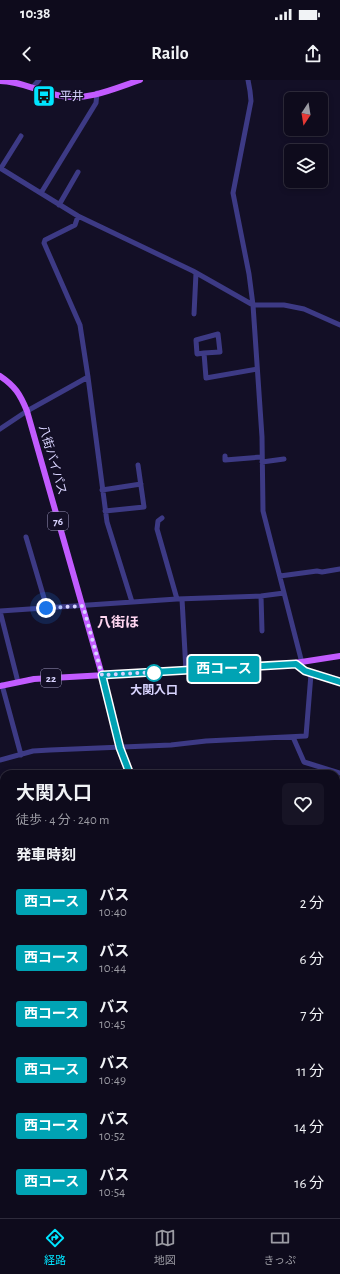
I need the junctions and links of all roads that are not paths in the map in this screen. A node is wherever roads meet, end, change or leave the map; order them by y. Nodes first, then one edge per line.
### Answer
1 (39, 80) edge
2 (140, 80) edge
3 (248, 80) edge
4 (0, 81) edge
5 (33, 87) junction
6 (97, 93) junction
7 (21, 136) dead end
8 (1, 168) edge
9 (78, 172) dead end
10 (41, 193) junction
11 (59, 205) junction
12 (78, 216) junction
13 (196, 273) junction
14 (253, 304) junction
15 (194, 314) dead end
16 (340, 325) edge
17 (204, 353) junction
18 (257, 369) junction
19 (0, 376) edge
20 (88, 377) junction
21 (27, 412) junction
22 (1, 427) edge
23 (225, 456) dead end
24 (284, 459) dead end
25 (261, 460) junction
26 (138, 465) dead end
27 (141, 484) junction
28 (102, 490) junction
29 (105, 511) junction
30 (162, 518) dead end
31 (26, 537) dead end
32 (340, 569) edge
33 (280, 576) junction
34 (284, 593) junction
35 (260, 596) junction
36 (179, 599) junction
37 (132, 602) junction
38 (83, 606) junction
39 (46, 608) junction
40 (0, 611) edge
41 (262, 632) dead end
42 (340, 656) edge
43 (299, 663) junction
44 (186, 671) junction
45 (311, 674) junction
46 (102, 675) junction
47 (18, 682) junction
48 (340, 682) edge
49 (1, 685) edge
50 (293, 737) junction
51 (120, 748) junction
52 (21, 755) junction
53 (0, 760) edge
54 (128, 770) edge
55 (330, 770) edge

1 - 5 street
2 - 6 main road
3 - 14 street
4 - 5 main road
5 - 6 main road
6 - 10 street
7 - 8 street
8 - 10 street
9 - 11 street
10 - 11 street
11 - 12 street
12 - 13 street
12 - 20 street
13 - 14 street
13 - 15 street
14 - 16 street
14 - 18 street
17 - 17 street
17 - 18 street
18 - 25 street
19 - 21 main road, 八街バイパス / 76
20 - 21 street
20 - 28 street
21 - 22 street
21 - 38 main road, 八街バイパス / 76
23 - 25 street
24 - 25 street
25 - 33 street
26 - 27 street
27 - 28 street
27 - 29 street
28 - 29 street
29 - 37 street
30 - 36 street
31 - 39 street
32 - 33 street
33 - 34 street
34 - 35 street
34 - 43 street
35 - 36 street
35 - 41 street
36 - 37 street
36 - 44 street
37 - 38 street
38 - 39 street
38 - 46 main road, 八街バイパス / 76
39 - 40 street
40 - 47 street
42 - 43 main road, 22
43 - 44 main road, 22
43 - 45 main road
44 - 46 main road, 22
45 - 48 main road
45 - 50 street
46 - 47 main road, 22
46 - 51 main road, 76
47 - 49 main road, 22
49 - 52 street
50 - 51 street
50 - 55 street
51 - 52 street
51 - 54 main road, 76
52 - 53 street

